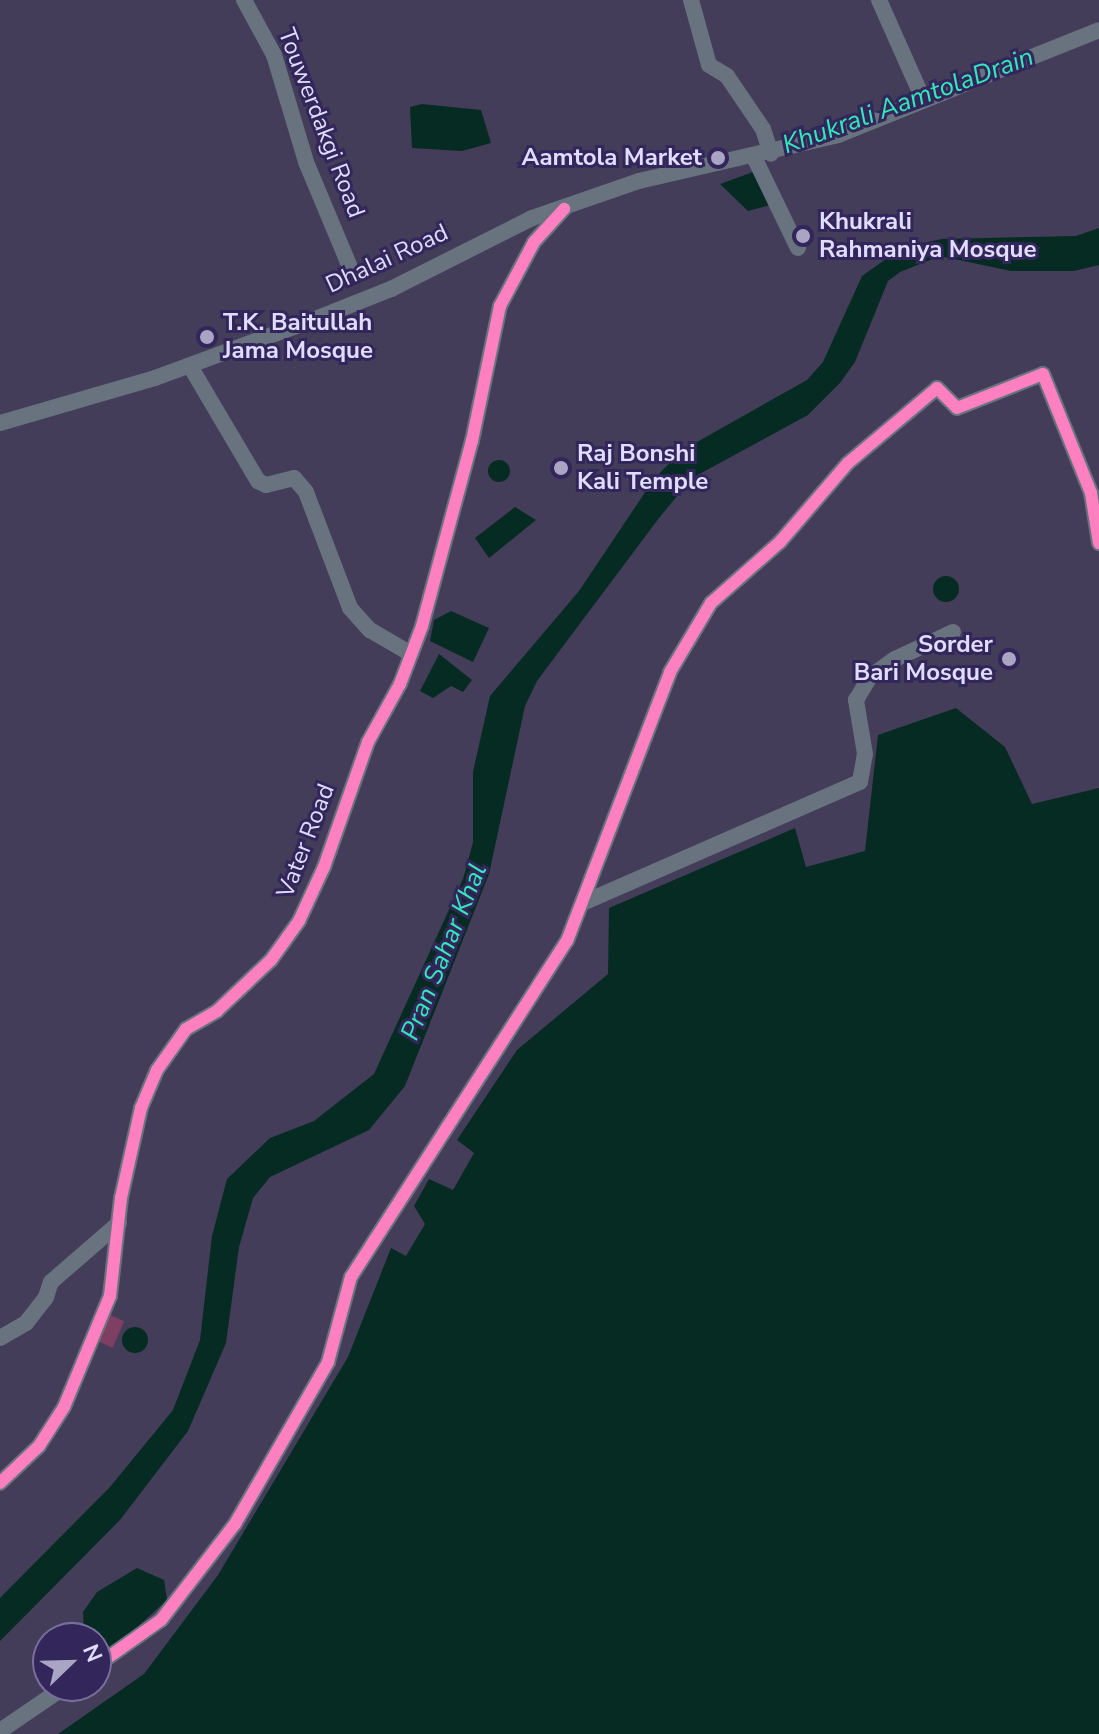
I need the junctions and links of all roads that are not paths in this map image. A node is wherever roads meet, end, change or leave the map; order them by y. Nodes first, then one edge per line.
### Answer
1 (244, 0) edge
2 (691, 0) edge
3 (879, 0) edge
4 (1099, 30) edge
5 (923, 99) junction
6 (771, 154) junction
7 (754, 157) junction
8 (564, 209) junction
9 (798, 248) dead end
10 (349, 265) dead end
11 (190, 366) junction
12 (0, 423) edge
13 (1099, 543) edge
14 (953, 632) dead end
15 (411, 654) junction
16 (585, 902) junction
17 (119, 1223) junction
18 (0, 1338) edge
19 (0, 1483) edge
20 (112, 1655) edge
21 (43, 1702) edge
22 (0, 1731) edge

1 - 10 street, Touwerdakgi Road
2 - 6 street
3 - 5 street
4 - 5 street, Dhalai Road
5 - 6 street, Dhalai Road
6 - 7 street, Dhalai Road
7 - 8 street, Dhalai Road
7 - 9 street
8 - 11 street, Dhalai Road
8 - 15 street, Vater Road
11 - 12 street, Dhalai Road
11 - 15 street
13 - 16 street
14 - 16 street
15 - 17 street, Vater Road
16 - 20 street
17 - 18 street
17 - 19 street, Vater Road
21 - 22 street

